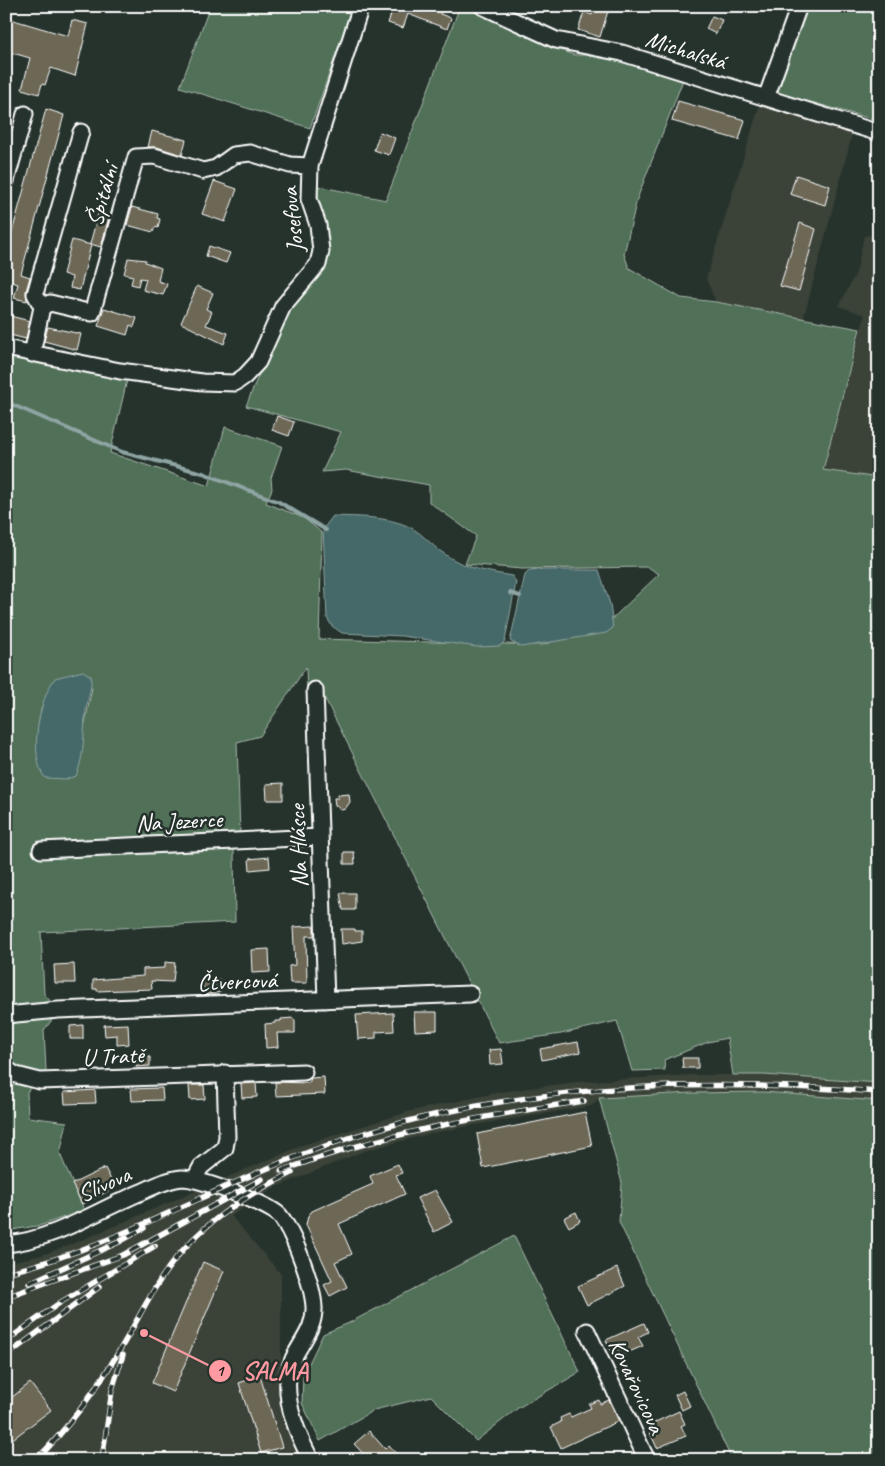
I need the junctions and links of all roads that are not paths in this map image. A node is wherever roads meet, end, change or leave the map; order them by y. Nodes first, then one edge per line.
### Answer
1 (362, 6) edge
2 (482, 6) edge
3 (799, 6) edge
4 (766, 98) junction
5 (25, 114) dead end
6 (81, 132) dead end
7 (879, 133) edge
8 (310, 166) junction
9 (6, 181) edge
10 (42, 307) junction
11 (6, 348) edge
12 (32, 354) junction
13 (315, 690) dead end
14 (320, 837) junction
15 (40, 850) dead end
16 (470, 994) dead end
17 (326, 1000) junction
18 (6, 1015) edge
19 (6, 1069) edge
20 (304, 1072) dead end
21 (225, 1073) junction
22 (194, 1180) junction
23 (6, 1244) edge
24 (587, 1330) dead end
25 (311, 1460) edge
26 (647, 1460) edge

1 - 8 street, Josefova
2 - 4 street, Michalská
3 - 4 street
4 - 7 street, Michalská
5 - 9 street
6 - 10 street
8 - 10 street, Špitální
8 - 12 street, Josefova
10 - 12 street
11 - 12 street, Josefova
13 - 14 street, Na Hlásce
14 - 15 street, Na Jezerce
14 - 17 street, Na Hlásce
16 - 17 street, Čtvercová
17 - 18 street, Čtvercová
19 - 21 street, U Tratě
20 - 21 street, U Tratě
21 - 22 street
22 - 23 street, Slívova
22 - 25 street, Slívova
24 - 26 street, Kovařovicova

